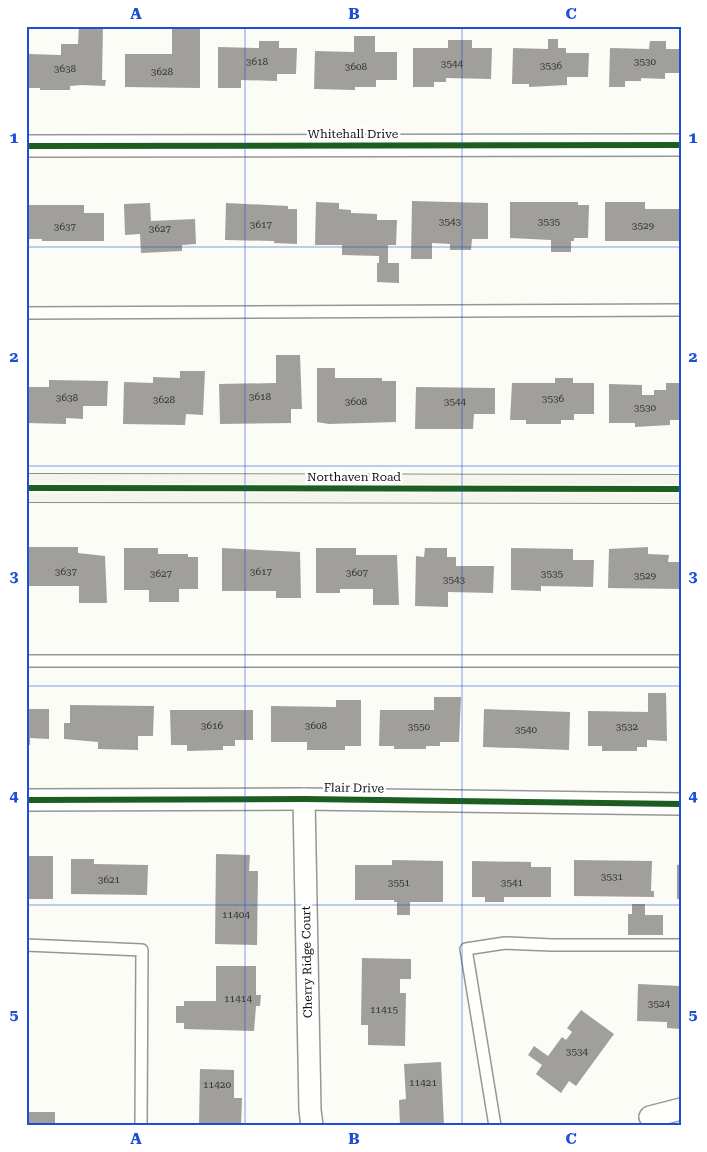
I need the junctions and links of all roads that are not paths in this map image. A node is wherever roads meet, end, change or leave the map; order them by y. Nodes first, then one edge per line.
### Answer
1 (681, 145) edge
2 (26, 146) edge
3 (681, 310) edge
4 (26, 313) edge
5 (26, 488) edge
6 (681, 488) edge
7 (26, 661) edge
8 (681, 661) edge
9 (304, 799) junction
10 (26, 800) edge
11 (681, 804) edge
12 (26, 945) edge
13 (681, 946) edge
14 (681, 1109) edge
15 (650, 1117) dead end
16 (141, 1126) edge
17 (312, 1126) edge
18 (495, 1126) edge

1 - 2 street, Whitehall Drive
3 - 4 lane
5 - 6 street, Northaven Road
7 - 8 lane
9 - 10 street, Flair Drive
9 - 11 street, Flair Drive
9 - 17 street, Cherry Ridge Court
12 - 16 lane
13 - 18 lane
14 - 15 street

